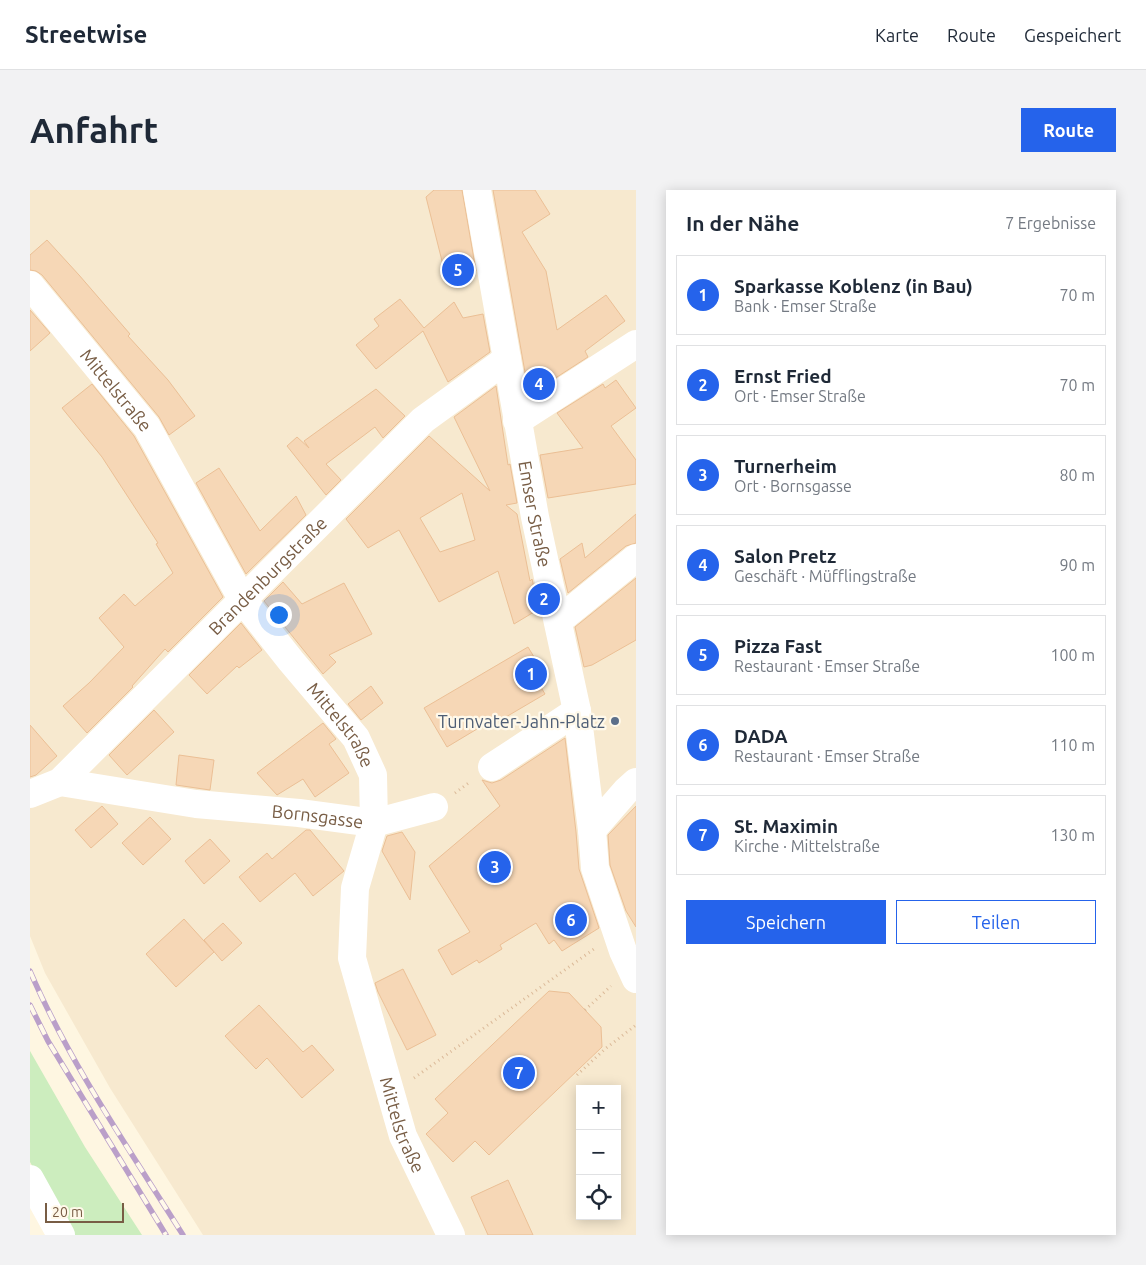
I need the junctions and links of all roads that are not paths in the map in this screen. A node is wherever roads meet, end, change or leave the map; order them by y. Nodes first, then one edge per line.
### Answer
1 (477, 190) edge
2 (30, 285) edge
3 (636, 344) edge
4 (507, 359) junction
5 (517, 421) junction
6 (636, 558) edge
7 (242, 599) junction
8 (558, 621) junction
9 (577, 711) junction
10 (492, 767) road end
11 (60, 782) junction
12 (636, 782) edge
13 (30, 794) edge
14 (434, 807) road end
15 (374, 823) junction
16 (592, 830) junction
17 (636, 979) edge
18 (30, 1179) edge
19 (61, 1235) edge
20 (451, 1235) edge

1 - 4 street, Emser Straße
2 - 7 street, Mittelstraße
3 - 5 street
4 - 5 street, Emser Straße
4 - 7 street, Brandenburgstraße
5 - 8 street, Emser Straße
6 - 8 street
7 - 11 street, Brandenburgstraße
7 - 15 street, Mittelstraße
8 - 9 street, Emser Straße
9 - 10 street
9 - 16 street, Emser Straße
11 - 13 street, Brandenburgstraße
11 - 15 street, Bornsgasse
12 - 16 street
14 - 15 street, Bornsgasse
15 - 20 street, Mittelstraße
16 - 17 street, Emser Straße
18 - 19 street

